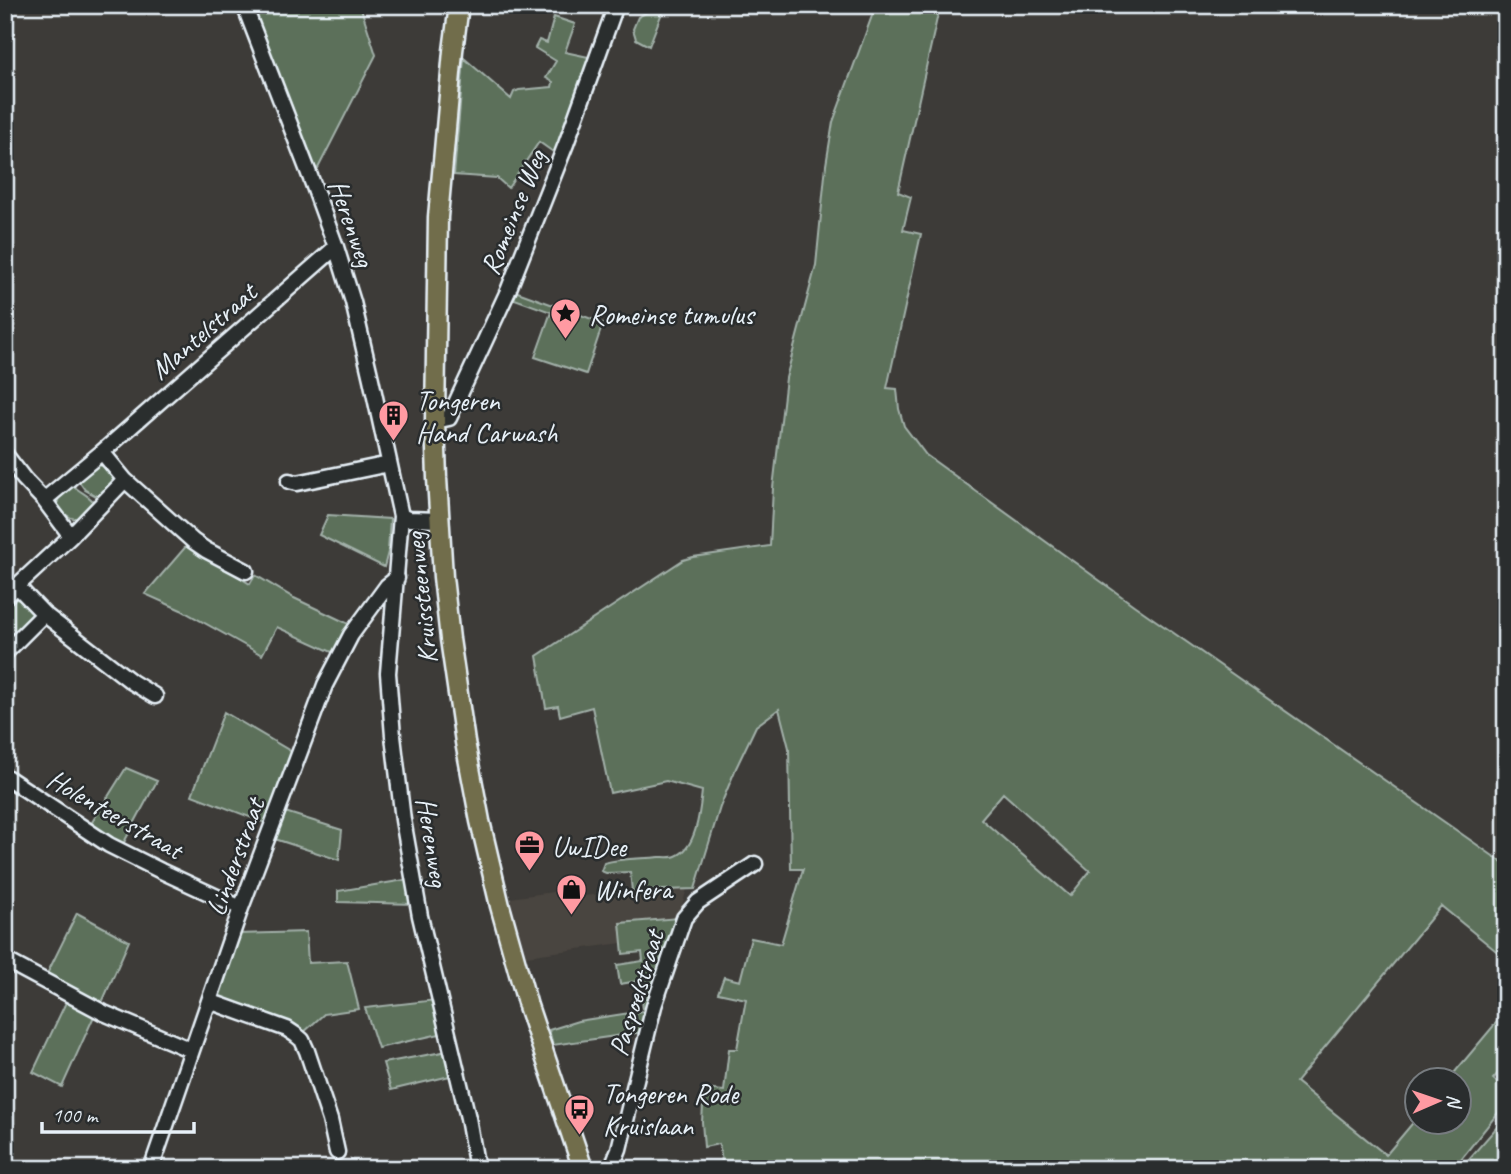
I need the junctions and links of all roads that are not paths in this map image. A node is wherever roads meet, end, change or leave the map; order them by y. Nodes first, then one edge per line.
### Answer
1 (243, 5) edge
2 (459, 5) edge
3 (616, 5) edge
4 (336, 247) junction
5 (435, 421) junction
6 (102, 452) junction
7 (5, 454) edge
8 (389, 464) junction
9 (125, 480) junction
10 (289, 481) dead end
11 (44, 500) junction
12 (401, 516) junction
13 (439, 520) junction
14 (71, 536) junction
15 (246, 571) dead end
16 (397, 578) junction
17 (17, 586) junction
18 (5, 597) edge
19 (44, 614) junction
20 (5, 653) edge
21 (155, 696) dead end
22 (5, 776) edge
23 (755, 864) dead end
24 (242, 908) junction
25 (5, 960) edge
26 (209, 1001) junction
27 (191, 1050) junction
28 (337, 1152) dead end
29 (150, 1169) edge
30 (477, 1169) edge
31 (583, 1169) edge
32 (611, 1169) edge

1 - 4 street, Herenweg
2 - 5 main road, Kruissteenweg
3 - 5 street, Romeinse Weg
4 - 6 street, Mantelstraat
4 - 8 street, Herenweg
5 - 13 main road, Kruissteenweg
6 - 9 street
6 - 11 street, Mantelstraat
7 - 11 street
8 - 10 street
8 - 12 street, Herenweg
9 - 14 street
9 - 15 street
11 - 14 street
12 - 13 street
12 - 16 street, Herenweg
13 - 31 main road, Kruissteenweg
14 - 17 street
16 - 24 street, Linderstraat
16 - 30 street, Herenweg
17 - 18 street
17 - 19 street
19 - 20 street
19 - 21 street
22 - 24 street, Holenteerstraat
23 - 32 street, Paspoelstraat
24 - 26 street, Linderstraat
25 - 27 street
26 - 27 street, Linderstraat
26 - 28 street
27 - 29 street, Linderstraat

